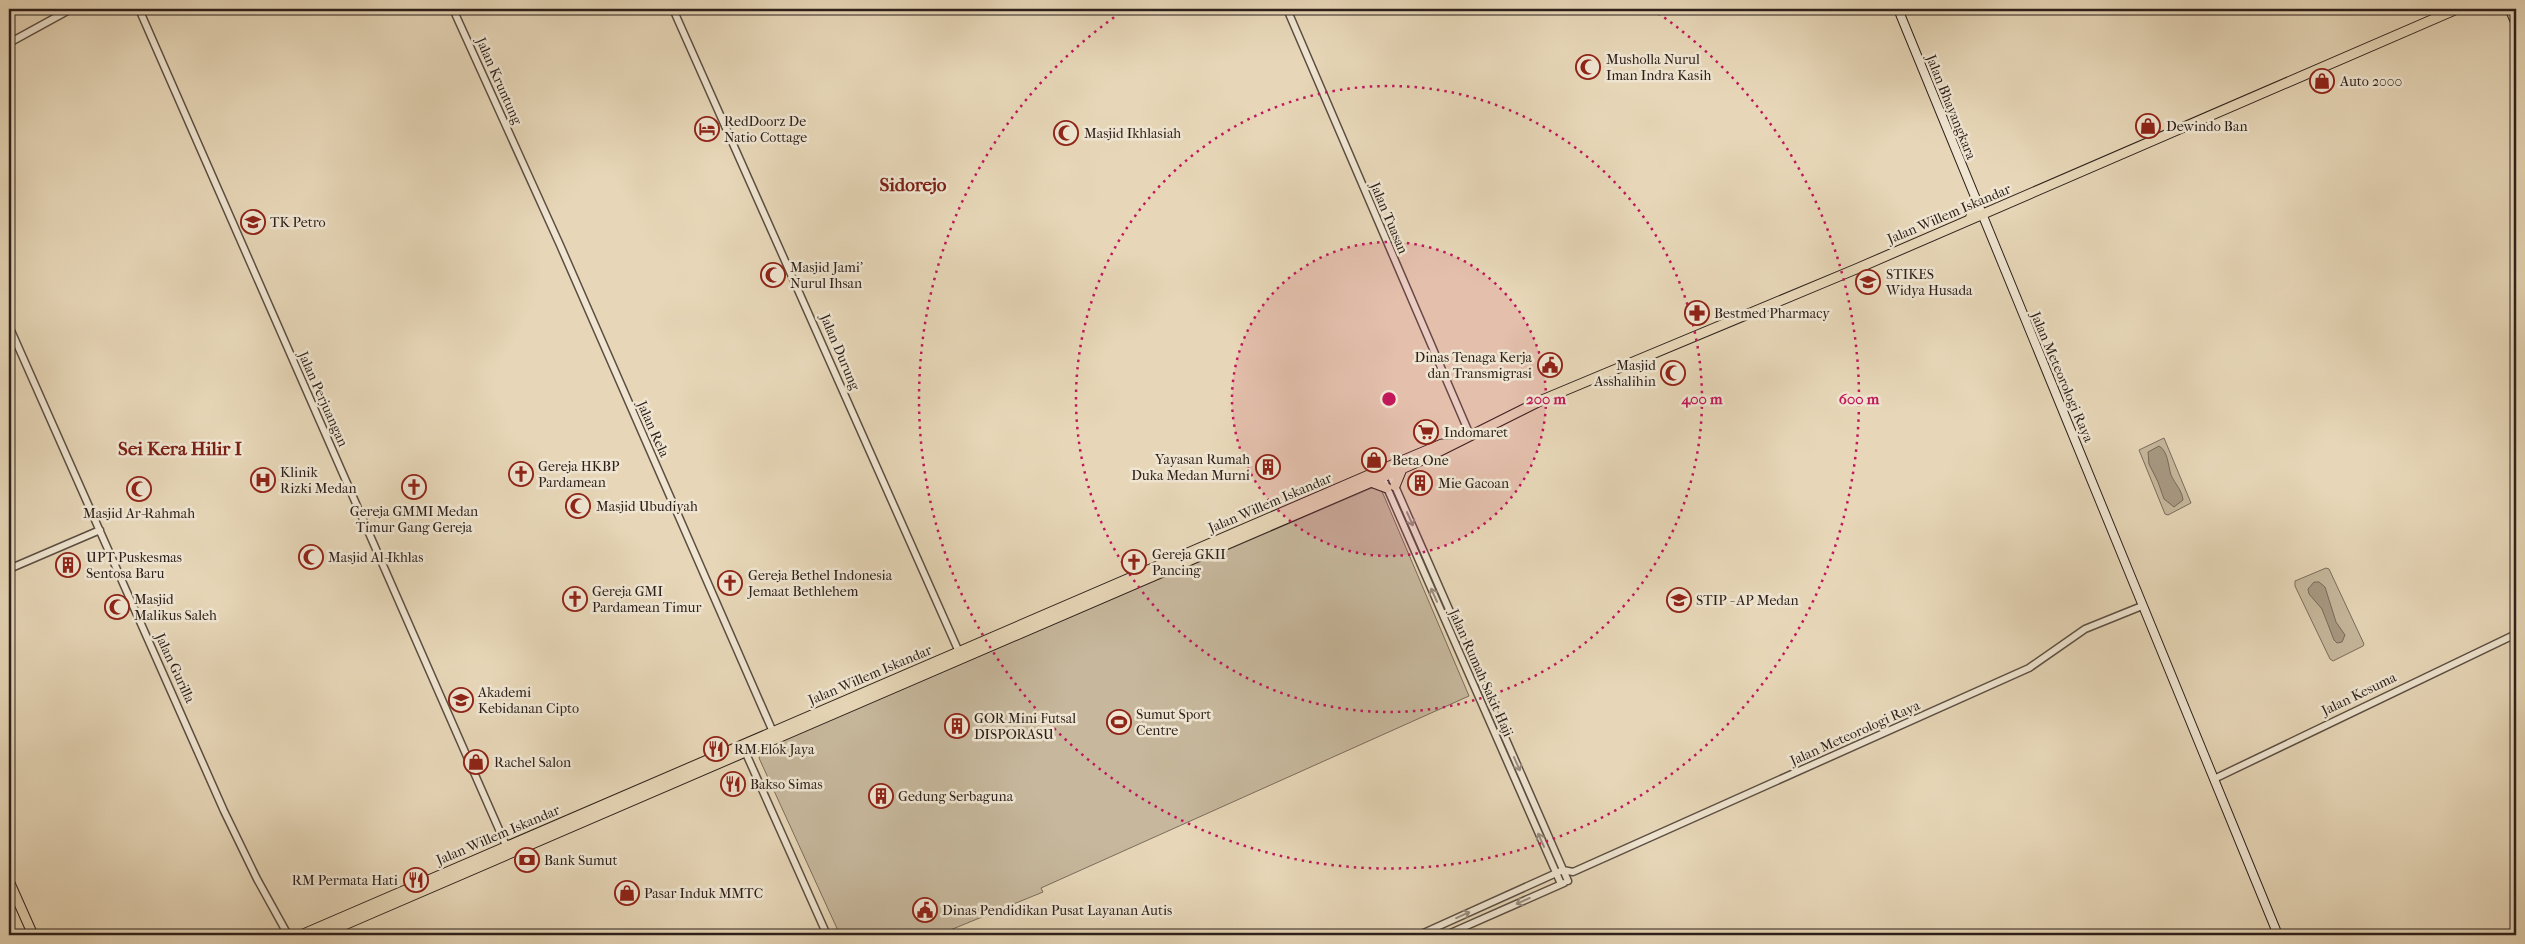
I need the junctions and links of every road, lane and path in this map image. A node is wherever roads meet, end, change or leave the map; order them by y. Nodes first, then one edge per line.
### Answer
1 (71, 9) edge
2 (139, 9) edge
3 (453, 9) edge
4 (673, 9) edge
5 (1287, 9) edge
6 (1898, 9) edge
7 (2457, 9) edge
8 (2510, 9) edge
9 (2516, 24) edge
10 (9, 42) edge
11 (511, 137) joint
12 (1976, 202) junction
13 (1981, 214) junction
14 (1970, 219) junction
15 (9, 326) edge
16 (1470, 435) junction
17 (1452, 444) junction
18 (1402, 469) junction
19 (1385, 472) junction
20 (1371, 482) junction
21 (1391, 487) junction
22 (100, 530) junction
23 (9, 569) edge
24 (2142, 606) junction
25 (2516, 634) edge
26 (959, 652) junction
27 (942, 663) junction
28 (773, 732) junction
29 (744, 749) junction
30 (2214, 779) junction
31 (508, 850) junction
32 (1563, 870) junction
33 (1573, 872) junction
34 (1556, 874) junction
35 (9, 881) edge
36 (1568, 881) junction
37 (1561, 884) junction
38 (9, 894) edge
39 (27, 935) edge
40 (33, 935) edge
41 (288, 935) edge
42 (301, 935) edge
43 (321, 935) edge
44 (827, 935) edge
45 (1419, 935) edge
46 (1446, 935) edge
47 (2278, 935) edge

1 - 10 street
2 - 31 street, Jalan Perjuangan
3 - 11 street, Jalan Kruntung
4 - 26 street, Jalan Durung
5 - 16 street, Jalan Tuasan
6 - 12 main road, Jalan Bhayangkara
7 - 13 main road, Jalan Willem Iskandar
8 - 9 main road
11 - 28 street, Jalan Rela
12 - 13 main road, Jalan Bhayangkara
12 - 14 main road
13 - 14 main road, Jalan Willem Iskandar
13 - 24 main road, Jalan Meteorologi Raya
14 - 16 main road, Jalan Willem Iskandar
15 - 22 street, Jalan Gurilla
16 - 17 main road, Jalan Willem Iskandar
17 - 18 main road, Jalan Willem Iskandar
17 - 19 main road, Jalan Willem Iskandar
18 - 19 main road, Jalan Willem Iskandar
18 - 21 main road
19 - 20 main road, Jalan Willem Iskandar
19 - 21 street, Jalan Rumah Sakit Haji
19 - 26 main road, Jalan Willem Iskandar
20 - 21 main road
20 - 27 main road, Jalan Willem Iskandar
21 -> 32 street, Jalan Rumah Sakit Haji
34 -> 21 street, Jalan Rumah Sakit Haji
22 - 23 street
22 - 41 street, Jalan Gurilla
24 - 30 main road, Jalan Meteorologi Raya
24 - 33 street, Jalan Meteorologi Raya
25 - 30 street, Jalan Kesuma
26 - 27 main road, Jalan Willem Iskandar
27 - 28 main road, Jalan Willem Iskandar
27 - 29 main road, Jalan Willem Iskandar
28 - 29 main road, Jalan Willem Iskandar
29 - 31 main road, Jalan Willem Iskandar
29 - 44 street
30 - 47 main road, Jalan Meteorologi Raya
31 - 42 main road, Jalan Willem Iskandar
31 - 43 main road, Jalan Willem Iskandar
32 - 33 street
32 - 34 street
32 - 36 street, Jalan Rumah Sakit Haji
33 - 36 street
34 - 37 street, Jalan Rumah Sakit Haji
45 -> 34 street
35 - 40 main road
36 - 37 street
37 -> 46 street
38 - 39 main road

